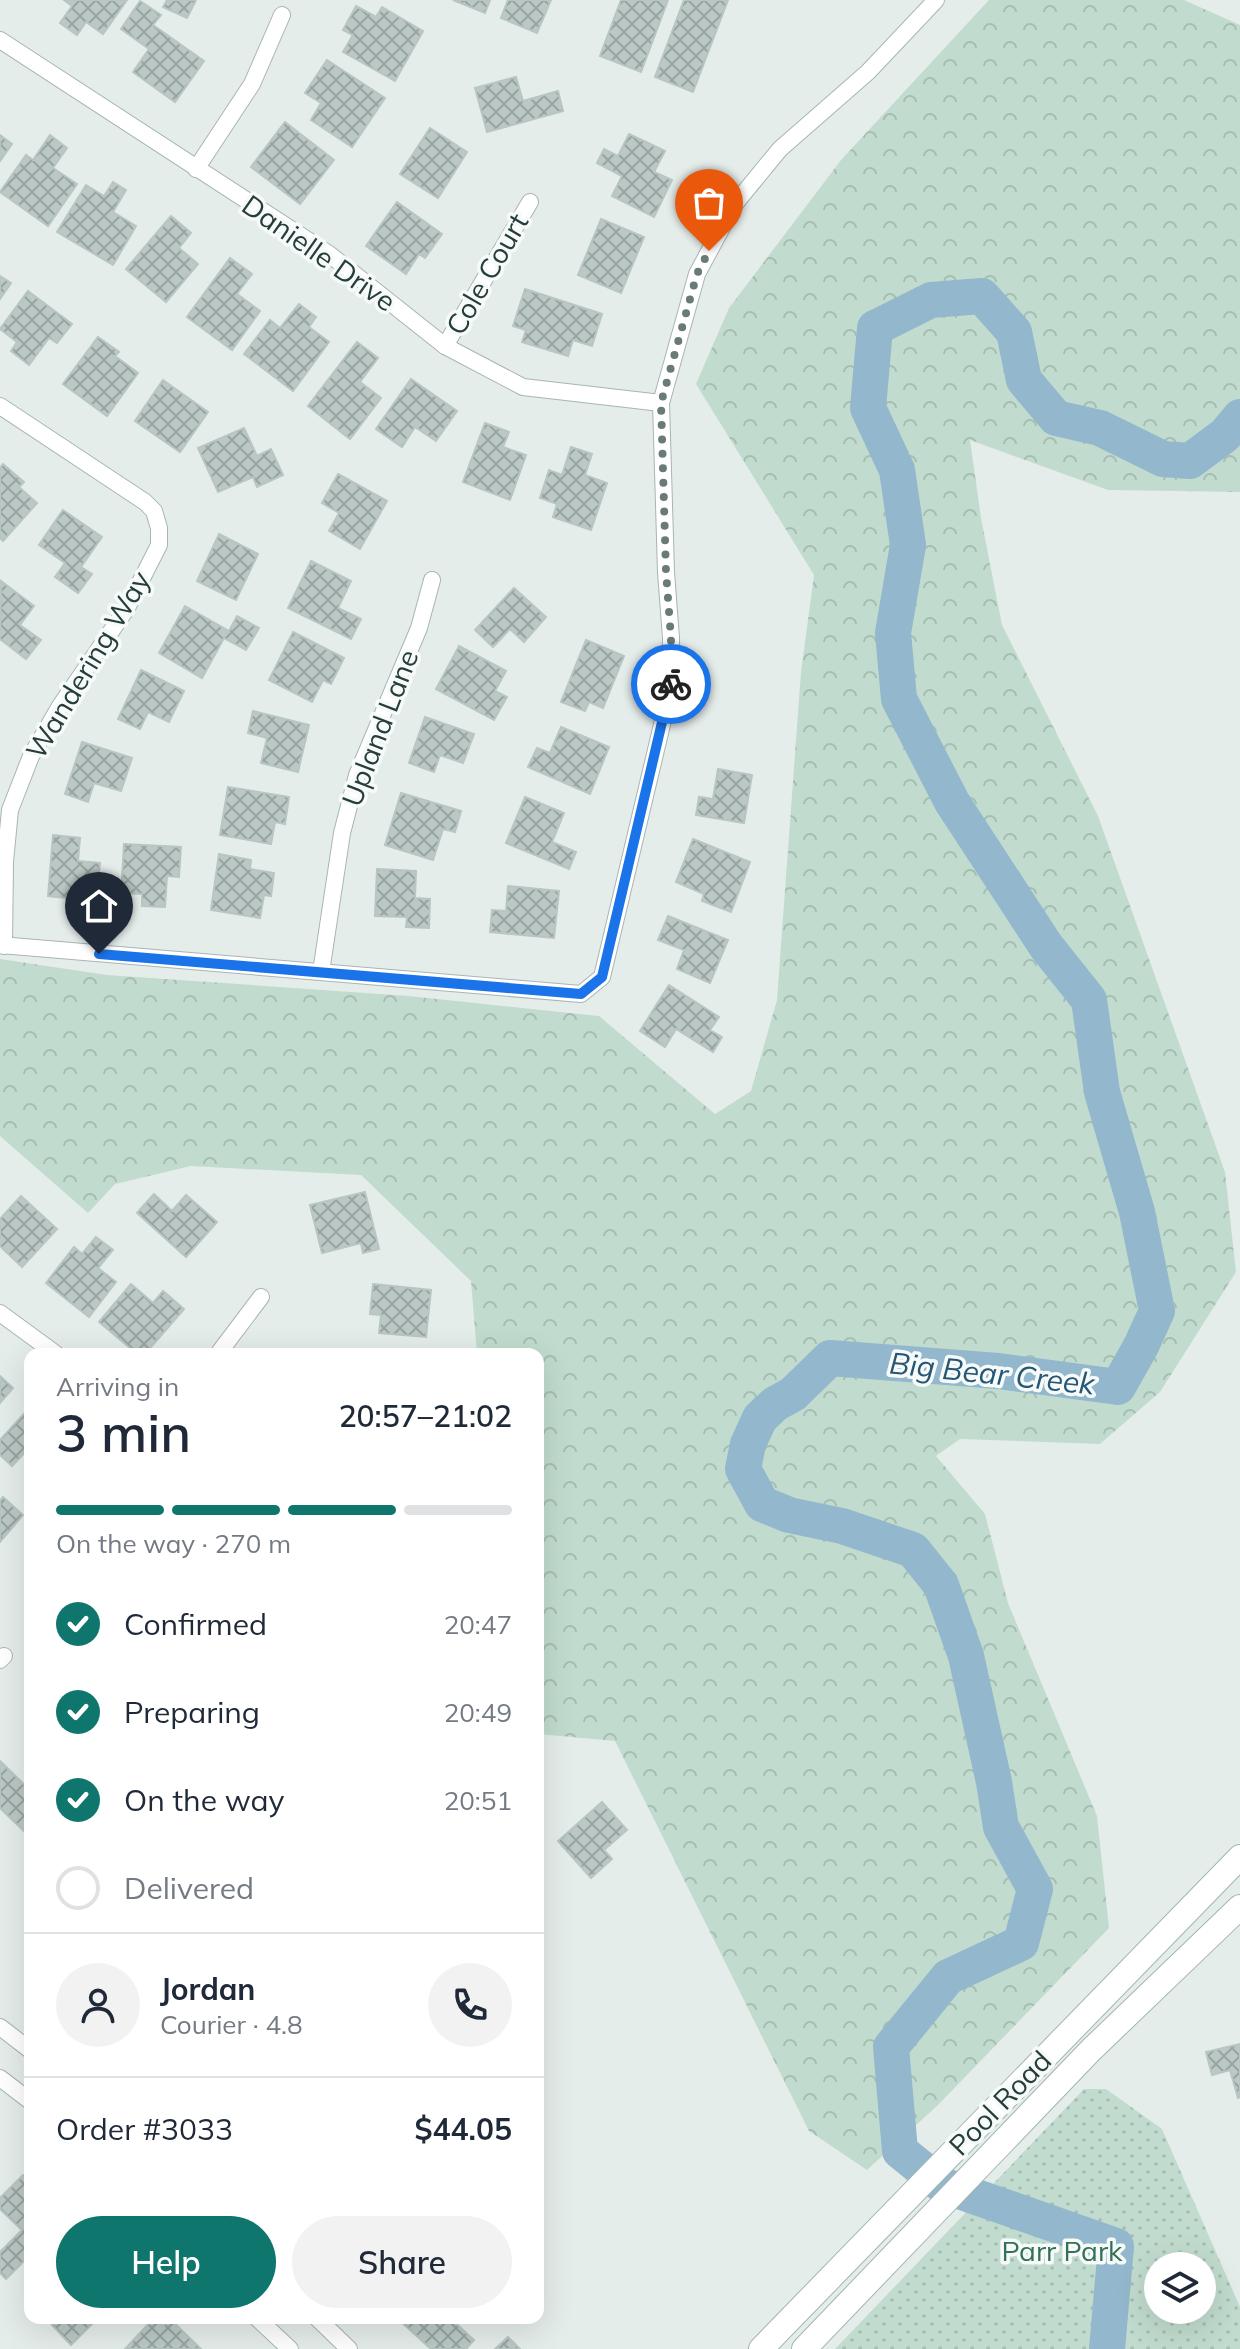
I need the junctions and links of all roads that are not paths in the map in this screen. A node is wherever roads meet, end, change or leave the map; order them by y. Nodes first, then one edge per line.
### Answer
1 (936, 0) edge
2 (282, 15) dead end
3 (0, 40) edge
4 (196, 169) junction
5 (530, 202) dead end
6 (445, 346) junction
7 (661, 403) junction
8 (0, 406) edge
9 (432, 580) dead end
10 (2, 946) edge
11 (321, 972) junction
12 (261, 1297) dead end
13 (0, 1313) edge
14 (48, 1348) edge
15 (223, 1348) edge
16 (1240, 1857) edge
17 (1240, 1907) edge
18 (0, 2027) edge
19 (24, 2045) edge
20 (0, 2078) edge
21 (24, 2096) edge
22 (263, 2324) edge
23 (323, 2324) edge
24 (290, 2349) edge
25 (349, 2349) edge
26 (761, 2349) edge
27 (804, 2349) edge

1 - 7 street
2 - 4 street
3 - 4 street, Danielle Drive
4 - 6 street, Danielle Drive
5 - 6 street, Cole Court
6 - 7 street, Danielle Drive
7 - 11 street
8 - 10 street, Wandering Way
9 - 11 street, Upland Lane
10 - 11 street
12 - 15 street
13 - 14 street
16 - 26 main road, Pool Road
17 - 27 main road, Pool Road
18 - 19 street
20 - 21 street
22 - 24 street
23 - 25 street

